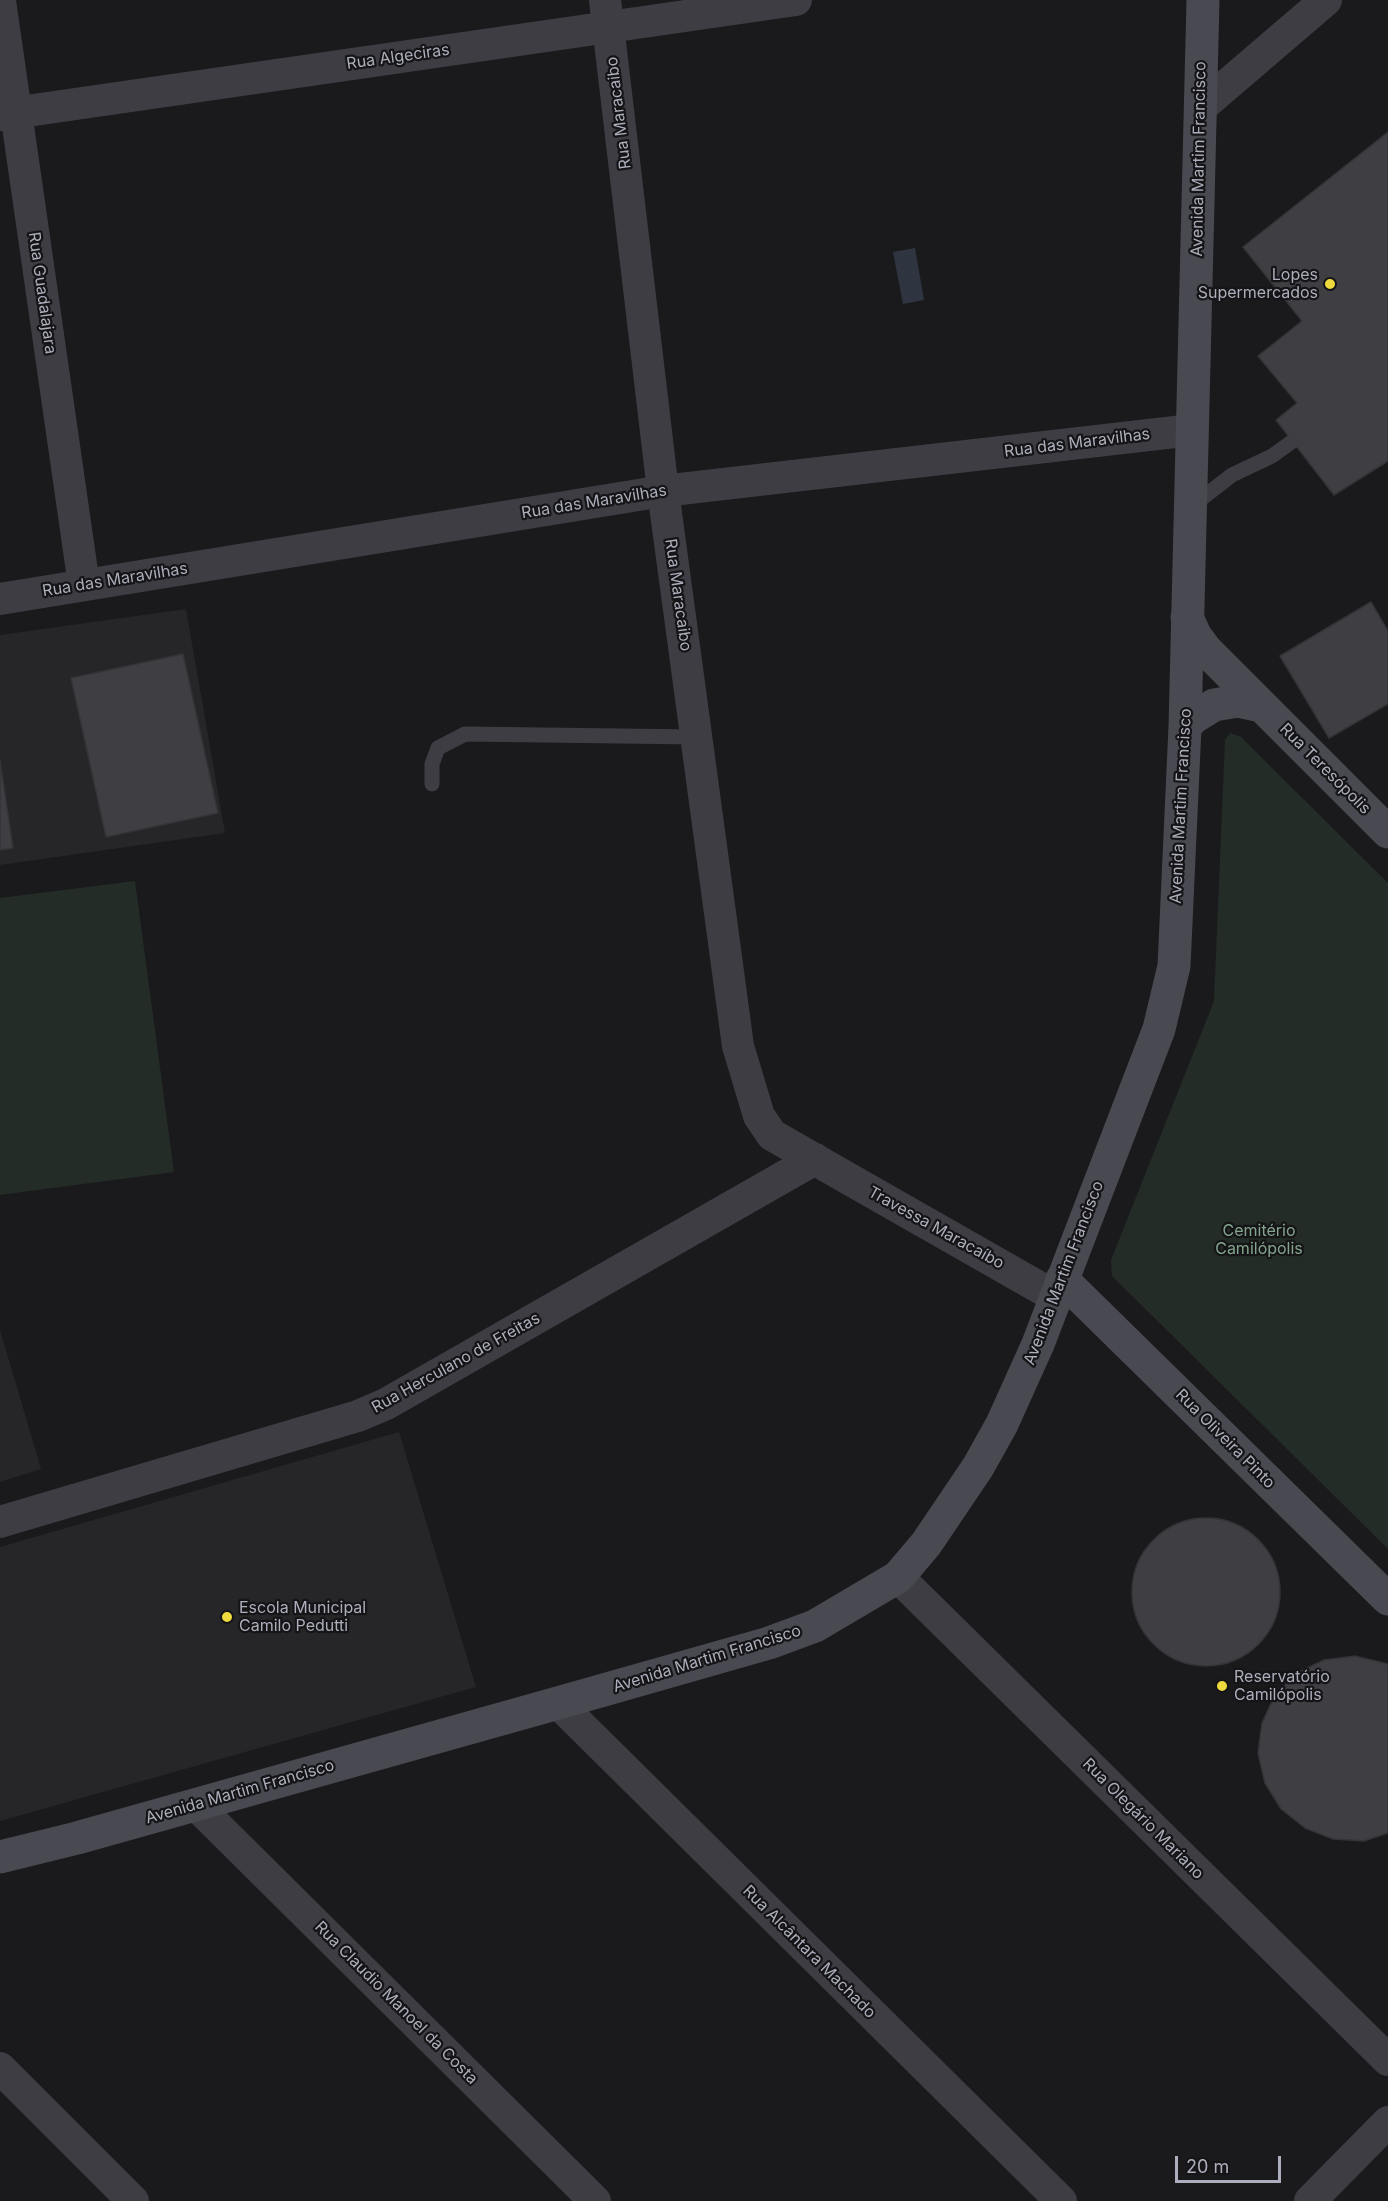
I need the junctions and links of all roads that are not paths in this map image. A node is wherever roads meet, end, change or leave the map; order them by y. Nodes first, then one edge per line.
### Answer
1 (796, 0) edge
2 (1203, 0) edge
3 (1326, 0) edge
4 (0, 1) edge
5 (607, 14) edge
6 (1200, 108) junction
7 (8, 114) edge
8 (1192, 430) junction
9 (1293, 441) dead end
10 (663, 491) junction
11 (1190, 508) junction
12 (84, 585) junction
13 (0, 599) edge
14 (1187, 617) junction
15 (1262, 706) junction
16 (1185, 727) junction
17 (698, 737) junction
18 (432, 784) dead end
19 (1374, 803) edge
20 (1388, 832) edge
21 (815, 1159) junction
22 (1059, 1288) junction
23 (0, 1522) edge
24 (897, 1577) junction
25 (1388, 1599) edge
26 (558, 1703) junction
27 (196, 1805) junction
28 (0, 1857) edge
29 (1388, 2060) edge
30 (0, 2068) edge
31 (1388, 2122) edge
32 (120, 2197) edge
33 (595, 2201) edge
34 (1061, 2201) edge
35 (1310, 2201) edge

1 - 5 street, Rua Algeciras
2 - 6 main road, Avenida Martim Francisco
3 - 6 street
4 - 7 street, Rua Guadalajara
5 - 7 street, Rua Algeciras
5 - 10 street, Rua Maracaibo
6 - 8 main road, Avenida Martim Francisco
7 - 12 street, Rua Guadalajara
8 - 10 street, Rua das Maravilhas
8 - 11 main road, Avenida Martim Francisco
9 - 11 lane
10 - 12 street, Rua das Maravilhas
10 - 17 street, Rua Maracaibo
11 - 14 main road, Avenida Martim Francisco
12 - 13 street, Rua das Maravilhas
14 - 15 main road, Rua Teresópolis
14 - 16 main road, Avenida Martim Francisco
15 - 16 main road
15 - 19 main road, Rua Teresópolis
16 - 22 main road, Avenida Martim Francisco
17 - 18 lane
17 - 21 street, Rua Maracaibo
19 - 20 main road, Rua Teresópolis
21 - 22 street, Travessa Maracaíbo
21 - 23 street, Rua Herculano de Freitas
22 - 24 main road, Avenida Martim Francisco
22 - 25 main road, Rua Oliveira Pinto
24 - 26 main road, Avenida Martim Francisco
24 - 29 street, Rua Olegário Mariano
26 - 27 main road, Avenida Martim Francisco
26 - 34 street, Rua Alcântara Machado
27 - 28 main road, Avenida Martim Francisco
27 - 33 street, Rua Claudio Manoel da Costa
30 - 32 street
31 - 35 street

